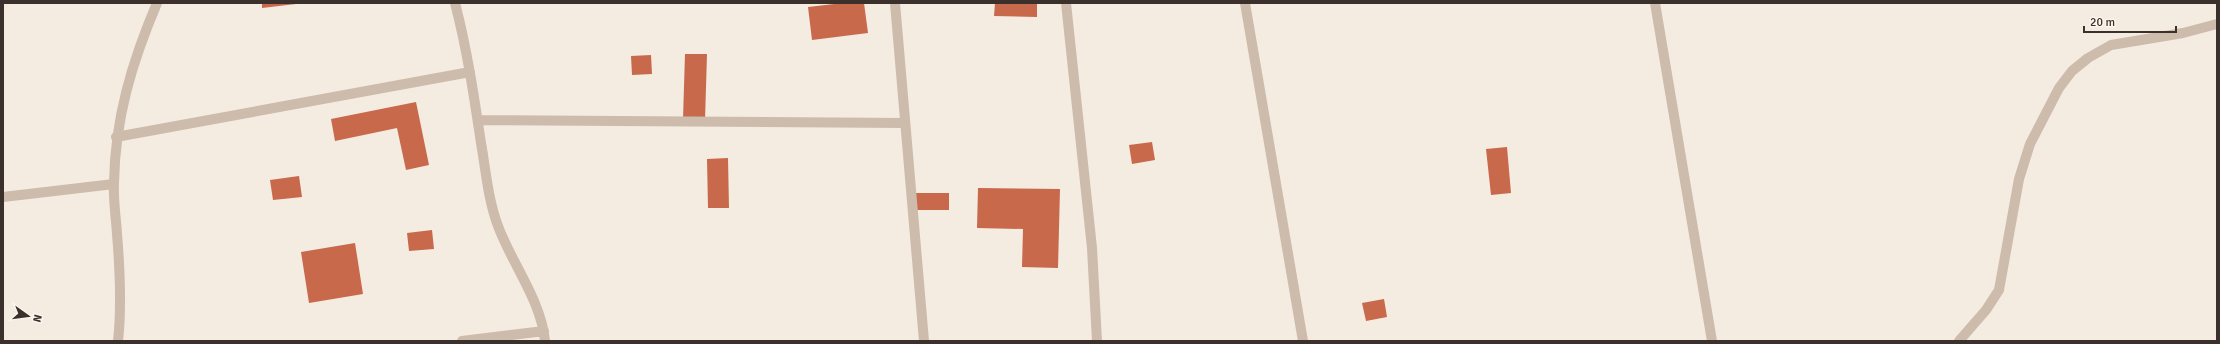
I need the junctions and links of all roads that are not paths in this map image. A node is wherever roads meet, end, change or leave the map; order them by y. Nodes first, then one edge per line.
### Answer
1 (157, 3) edge
2 (455, 3) edge
3 (895, 3) edge
4 (1066, 3) edge
5 (1244, 3) edge
6 (1655, 3) edge
7 (2217, 24) edge
8 (470, 72) junction
9 (478, 120) junction
10 (905, 123) junction
11 (116, 137) junction
12 (114, 184) junction
13 (3, 197) edge
14 (545, 336) edge
15 (118, 341) edge
16 (462, 341) edge
17 (924, 341) edge
18 (1097, 341) edge
19 (1303, 341) edge
20 (1712, 341) edge
21 (1959, 341) edge

1 - 11 street
2 - 8 street
3 - 10 street
4 - 18 street
5 - 19 street
6 - 20 street
7 - 21 street
8 - 9 street
8 - 11 street
9 - 10 street
9 - 14 street
10 - 17 street
11 - 12 street
12 - 13 street
12 - 15 street
14 - 16 street

